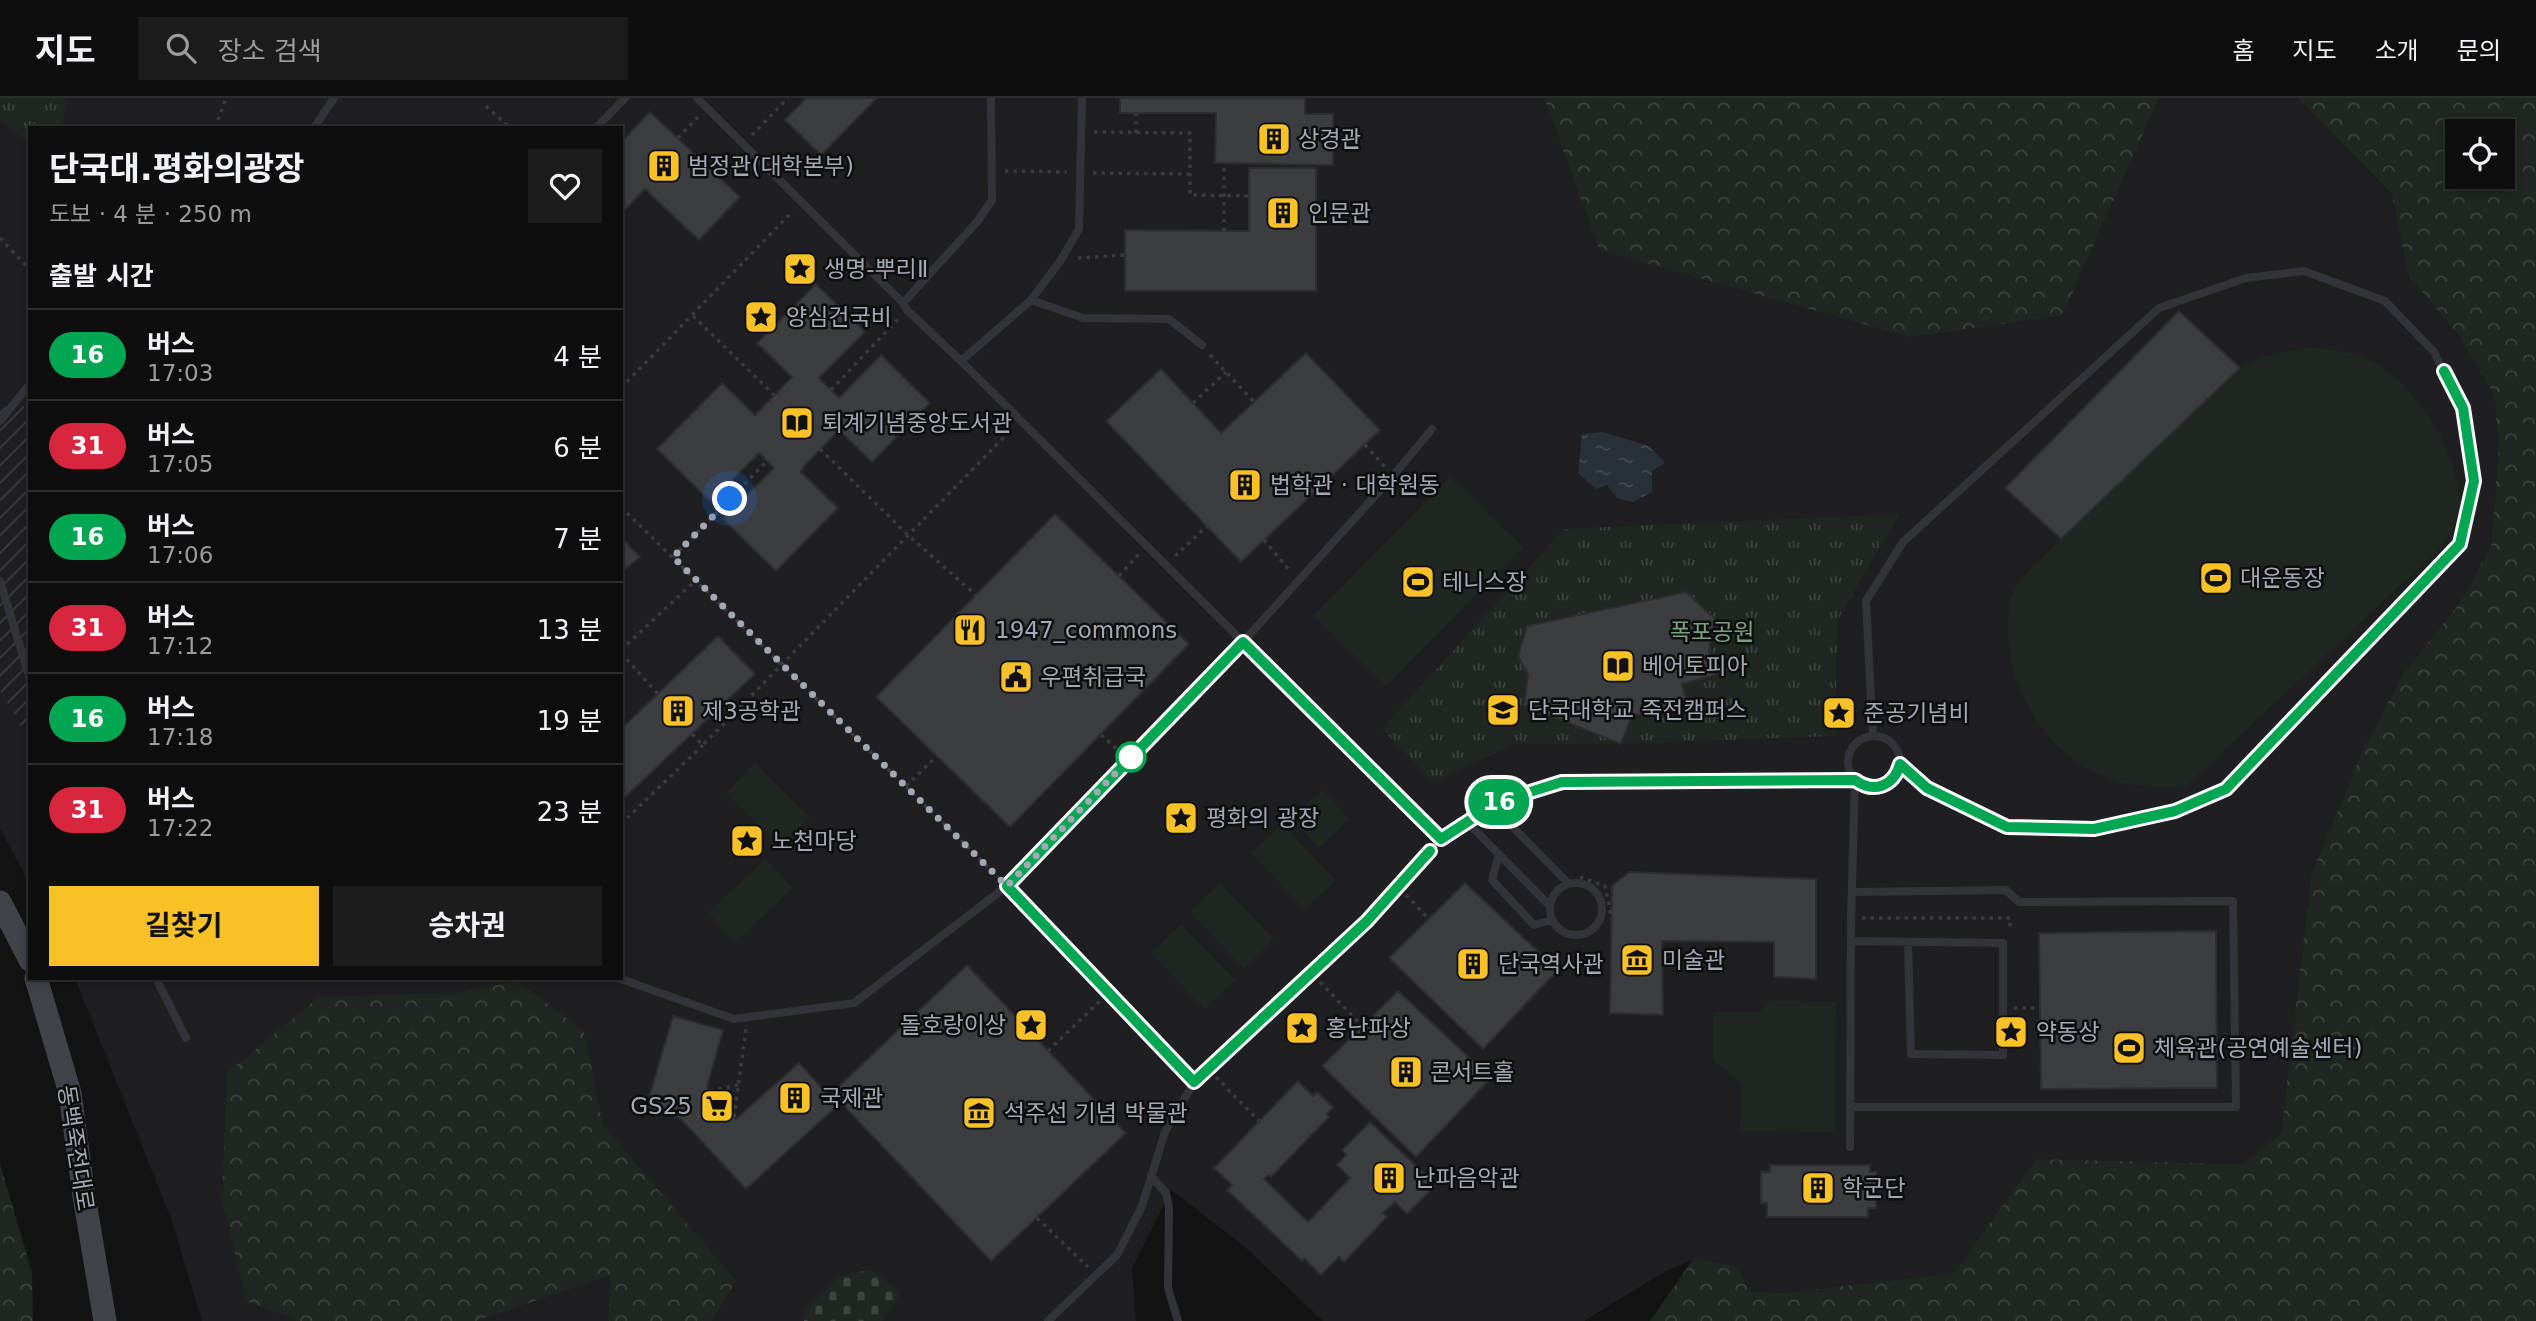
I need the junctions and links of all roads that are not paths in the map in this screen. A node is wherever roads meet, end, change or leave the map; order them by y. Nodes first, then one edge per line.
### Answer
1 (334, 98) edge
2 (625, 98) edge
3 (697, 98) edge
4 (991, 98) edge
5 (1082, 98) edge
6 (315, 126) edge
7 (598, 126) edge
8 (1031, 300) junction
9 (905, 306) junction
10 (1202, 345) road end
11 (961, 361) junction
12 (28, 386) edge
13 (0, 421) edge
14 (1432, 429) dead end
15 (0, 581) edge
16 (1243, 642) junction
17 (28, 672) edge
18 (1873, 736) junction
19 (1900, 764) junction
20 (1855, 780) junction
21 (1492, 806) junction
22 (1467, 822) junction
23 (1441, 839) junction
24 (1499, 854) junction
25 (1569, 884) junction
26 (1007, 886) junction
27 (1852, 892) junction
28 (0, 902) edge
29 (1550, 906) junction
30 (1552, 920) junction
31 (1851, 941) junction
32 (1909, 942) junction
33 (28, 956) edge
34 (37, 980) edge
35 (157, 980) edge
36 (623, 980) edge
37 (186, 1038) dead end
38 (1194, 1082) junction
39 (1850, 1107) junction
40 (1850, 1147) dead end
41 (1151, 1176) junction
42 (105, 1321) edge
43 (1048, 1321) edge
44 (1178, 1321) edge

1 - 6 lane
2 - 7 lane
3 - 9 lane
4 - 9 lane
5 - 8 lane
8 - 10 lane
8 - 11 lane
9 - 11 lane
11 - 16 lane
12 - 13 lane
14 - 16 lane
15 - 17 lane
16 - 23 lane
16 - 26 lane
18 - 19 lane
18 - 19 lane
18 - 20 lane
19 - 20 lane
20 - 21 lane
20 - 27 lane
21 - 22 lane
21 - 25 lane
22 - 23 lane
22 - 24 lane
23 - 38 lane
24 - 29 lane
24 - 30 lane
25 - 29 lane
25 - 30 lane
26 - 36 lane
26 - 38 lane
27 - 31 lane
27 - 39 lane
28 - 33 main road
29 - 30 lane
31 - 32 lane
31 - 39 lane
32 - 32 lane
34 - 42 main road, 동백죽전대로
35 - 37 lane
38 - 41 lane
39 - 40 lane
41 - 43 lane
41 - 44 lane

